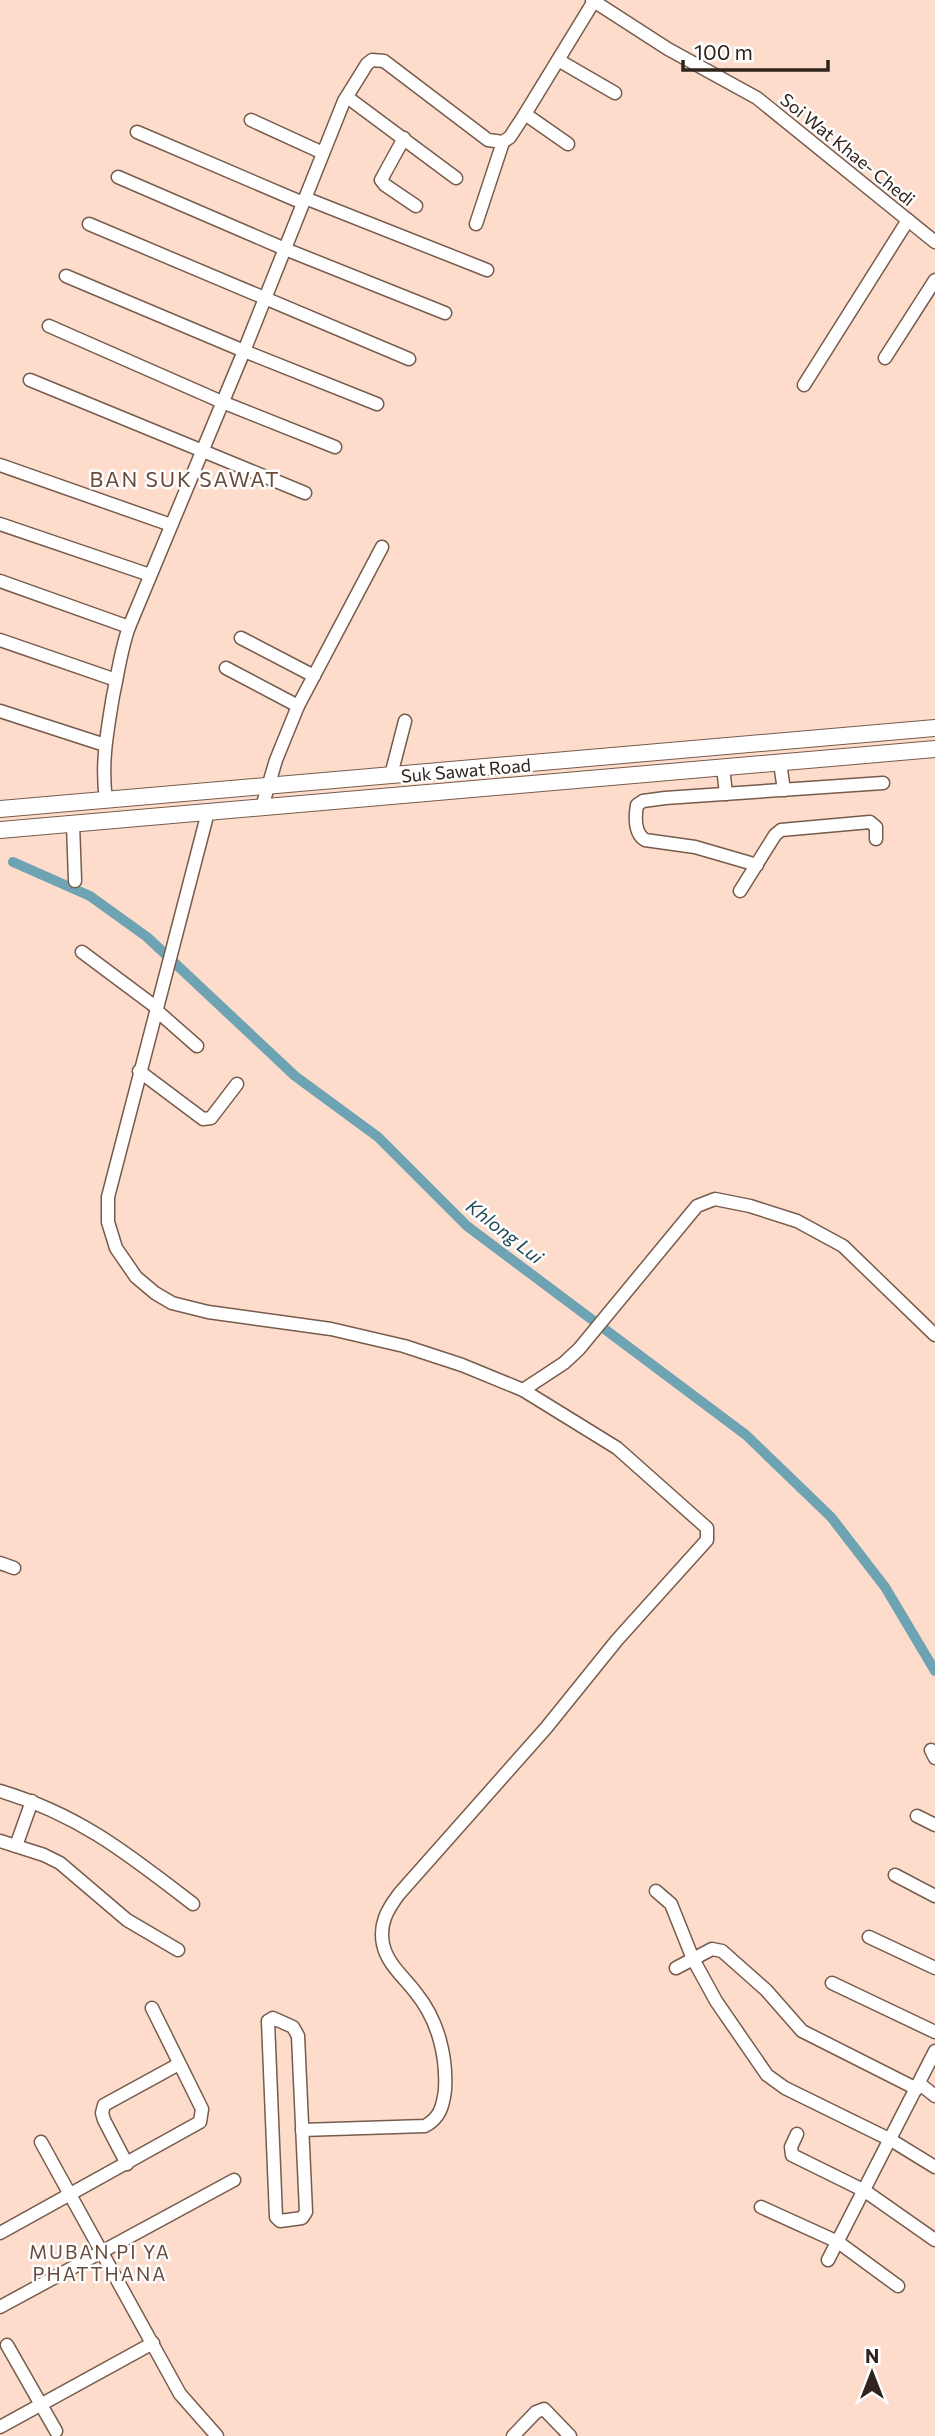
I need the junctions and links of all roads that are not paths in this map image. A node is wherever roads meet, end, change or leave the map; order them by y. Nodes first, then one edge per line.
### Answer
1 (593, 1) edge
2 (558, 60) junction
3 (615, 93) dead end
4 (347, 97) junction
5 (525, 114) junction
6 (251, 120) dead end
7 (137, 132) dead end
8 (404, 138) junction
9 (503, 142) junction
10 (568, 144) dead end
11 (323, 153) junction
12 (118, 177) dead end
13 (456, 178) dead end
14 (304, 200) junction
15 (416, 206) dead end
16 (908, 220) junction
17 (89, 224) dead end
18 (476, 224) dead end
19 (935, 242) edge
20 (285, 249) junction
21 (486, 270) dead end
22 (66, 275) dead end
23 (935, 280) edge
24 (265, 299) junction
25 (445, 313) dead end
26 (49, 326) dead end
27 (244, 351) junction
28 (885, 358) dead end
29 (409, 359) dead end
30 (30, 380) dead end
31 (804, 385) dead end
32 (222, 402) junction
33 (377, 404) dead end
34 (335, 447) dead end
35 (202, 452) junction
36 (0, 465) edge
37 (304, 493) dead end
38 (0, 524) edge
39 (171, 525) junction
40 (382, 547) dead end
41 (150, 575) junction
42 (0, 581) edge
43 (129, 627) junction
44 (241, 638) dead end
45 (0, 640) edge
46 (226, 668) dead end
47 (314, 676) junction
48 (116, 680) junction
49 (298, 706) junction
50 (0, 711) edge
51 (405, 721) dead end
52 (935, 728) edge
53 (105, 745) junction
54 (935, 749) edge
55 (780, 763) junction
56 (723, 767) junction
57 (663, 772) junction
58 (391, 775) junction
59 (883, 783) dead end
60 (266, 787) junction
61 (784, 790) junction
62 (726, 794) junction
63 (665, 798) junction
64 (106, 800) junction
65 (262, 807) junction
66 (0, 809) edge
67 (208, 812) junction
68 (73, 824) junction
69 (0, 830) edge
70 (876, 839) dead end
71 (757, 865) junction
72 (75, 881) dead end
73 (740, 891) dead end
74 (82, 952) dead end
75 (157, 1009) junction
76 (197, 1046) dead end
77 (139, 1071) junction
78 (237, 1084) dead end
79 (935, 1335) edge
80 (523, 1390) junction
81 (0, 1563) edge
82 (14, 1568) dead end
83 (0, 1791) edge
84 (32, 1801) junction
85 (917, 1816) dead end
86 (935, 1825) edge
87 (0, 1841) edge
88 (16, 1846) junction
89 (895, 1875) dead end
90 (656, 1891) dead end
91 (935, 1896) edge
92 (193, 1904) dead end
93 (869, 1937) dead end
94 (177, 1950) dead end
95 (693, 1959) junction
96 (677, 1968) dead end
97 (935, 1968) edge
98 (832, 1983) dead end
99 (152, 2008) dead end
100 (935, 2032) edge
101 (935, 2051) edge
102 (179, 2064) junction
103 (918, 2086) junction
104 (935, 2096) edge
105 (302, 2130) junction
106 (797, 2134) dead end
107 (891, 2140) junction
108 (41, 2142) dead end
109 (127, 2164) junction
110 (935, 2167) edge
111 (234, 2180) dead end
112 (865, 2191) junction
113 (72, 2193) junction
114 (761, 2207) dead end
115 (0, 2233) edge
116 (935, 2240) edge
117 (838, 2242) junction
118 (103, 2250) junction
119 (828, 2260) dead end
120 (898, 2286) dead end
121 (0, 2307) edge
122 (153, 2343) junction
123 (6, 2345) dead end
124 (41, 2403) junction
125 (0, 2427) edge
126 (56, 2431) dead end
127 (217, 2436) edge
128 (513, 2436) edge
129 (570, 2436) edge

1 - 2 street
1 - 16 street, Soi Wat Khae- Chedi
2 - 3 street
2 - 5 street
4 - 8 street
4 - 9 street
4 - 11 street
5 - 9 street
5 - 10 street
6 - 11 street
7 - 14 street
8 - 13 street
8 - 15 street
9 - 18 street
11 - 14 street
12 - 20 street
14 - 20 street
14 - 21 street
16 - 19 street, Soi Wat Khae- Chedi
16 - 31 street
17 - 24 street
20 - 24 street
20 - 25 street
22 - 27 street
23 - 28 street
24 - 27 street
24 - 29 street
26 - 32 street
27 - 32 street
27 - 33 street
30 - 35 street
32 - 34 street
32 - 35 street
35 - 37 street
35 - 39 street
36 - 39 street
38 - 41 street
39 - 41 street
40 - 47 street
41 - 43 street
42 - 43 street
43 - 48 street
44 - 47 street
45 - 48 street
46 - 49 street
47 - 49 street
48 - 53 street
49 - 60 street
50 - 53 street
51 - 58 street
52 - 58 main road, Suk Sawat Road
53 - 64 street
54 - 55 main road, Suk Sawat Road
55 - 56 main road, Suk Sawat Road
55 - 61 street
56 - 57 main road, Suk Sawat Road
56 - 62 street
57 - 63 street
57 - 65 main road, Suk Sawat Road
58 - 60 main road, Suk Sawat Road
59 - 61 street
60 - 64 main road, Suk Sawat Road
60 - 65 street
61 - 62 street
62 - 63 street
63 - 71 street
64 - 66 main road, Suk Sawat Road
65 - 67 main road, Suk Sawat Road
67 - 68 main road, Suk Sawat Road
67 - 75 street
68 - 69 main road, Suk Sawat Road
68 - 72 street
70 - 71 street
71 - 73 street
74 - 75 street
75 - 76 street
75 - 77 street
77 - 78 street
77 - 80 street
79 - 80 street
80 - 105 street
81 - 82 street
83 - 84 street
84 - 88 street
84 - 92 street
85 - 86 street
87 - 88 street
88 - 94 street
89 - 91 street
90 - 95 street
93 - 97 street
95 - 96 street
95 - 103 street
95 - 107 street
98 - 100 street
99 - 102 street
101 - 103 street
102 - 109 street
102 - 109 street
103 - 104 street
103 - 107 street
105 - 105 street
106 - 112 street
107 - 110 street
107 - 112 street
108 - 113 street
109 - 113 street
111 - 118 street
112 - 116 street
112 - 117 street
113 - 115 street
113 - 118 street
114 - 117 street
117 - 119 street
117 - 120 street
118 - 121 street
118 - 122 street
122 - 124 street
122 - 127 street
123 - 124 street
124 - 125 street
124 - 126 street
128 - 129 street

